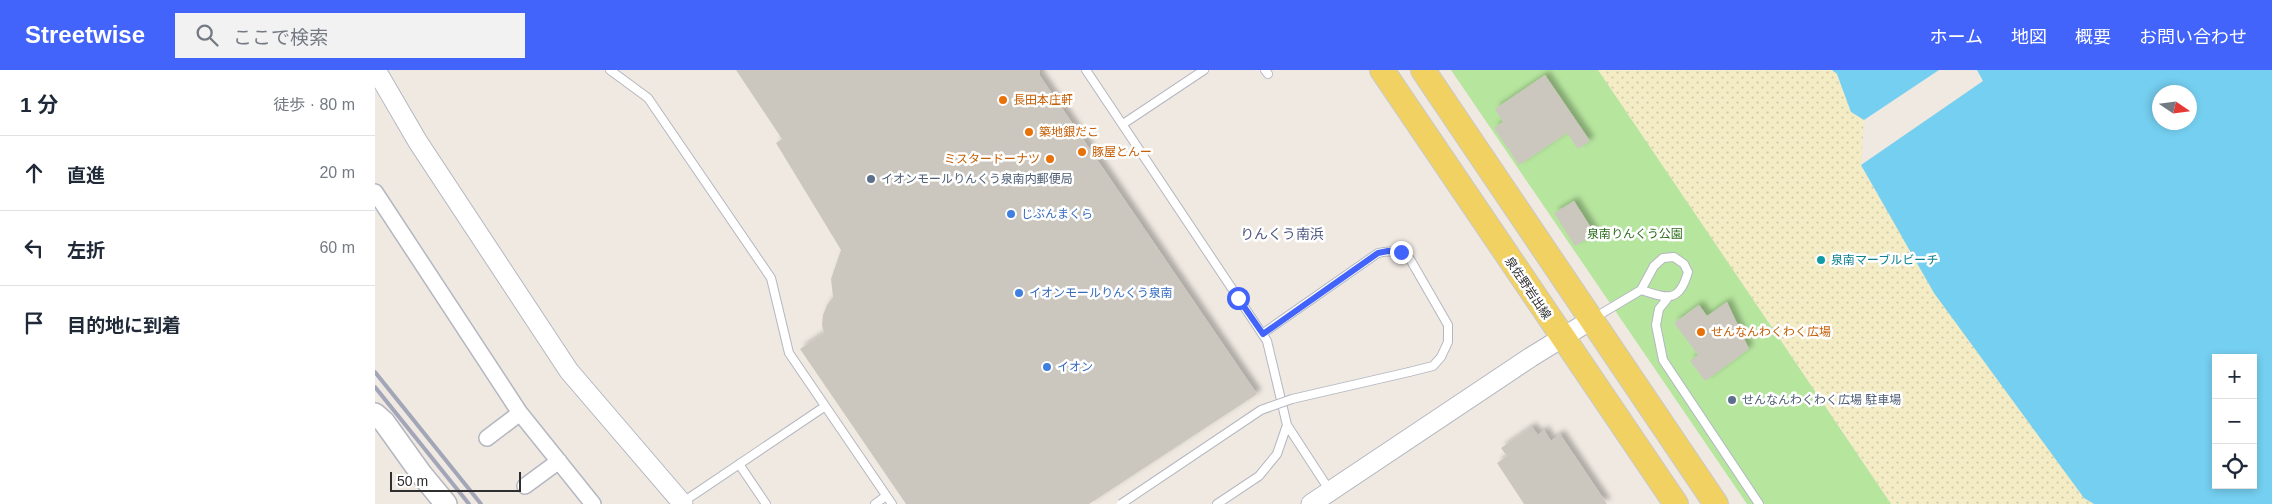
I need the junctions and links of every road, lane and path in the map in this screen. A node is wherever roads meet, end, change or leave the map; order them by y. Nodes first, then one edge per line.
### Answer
1 (376, 70) edge
2 (610, 70) edge
3 (1086, 70) edge
4 (1204, 70) edge
5 (1382, 70) edge
6 (1423, 70) edge
7 (1123, 124) junction
8 (375, 192) edge
9 (1641, 290) junction
10 (1667, 298) junction
11 (1591, 320) junction
12 (1263, 334) junction
13 (1561, 337) junction
14 (824, 407) junction
15 (520, 413) junction
16 (375, 414) edge
17 (1287, 425) junction
18 (487, 438) dead end
19 (559, 461) junction
20 (739, 464) junction
21 (525, 486) dead end
22 (1330, 491) junction
23 (886, 496) junction
24 (683, 503) edge
25 (447, 504) edge
26 (593, 504) edge
27 (766, 504) edge
28 (875, 504) edge
29 (892, 504) edge
30 (1121, 504) edge
31 (1217, 504) edge
32 (1311, 504) edge
33 (1676, 504) edge
34 (1716, 504) edge
35 (1759, 504) edge

1 - 24 street
2 - 14 lane
3 - 7 lane
4 - 7 lane
5 - 13 main road, 泉佐野岩出線
6 - 11 main road
7 - 12 lane
8 - 15 street
9 - 10 lane
9 - 10 lane
9 - 11 lane
10 - 35 lane
11 - 13 street
11 - 34 main road
12 - 17 lane
12 - 30 lane, bridge
13 - 22 street
13 - 33 main road, 泉佐野岩出線
14 - 20 lane
14 - 23 lane
15 - 18 street
15 - 19 street
16 - 25 main road
17 - 22 lane
17 - 31 lane
19 - 21 street
19 - 26 street
20 - 24 lane
20 - 27 lane
22 - 32 street
23 - 28 lane
23 - 29 lane

